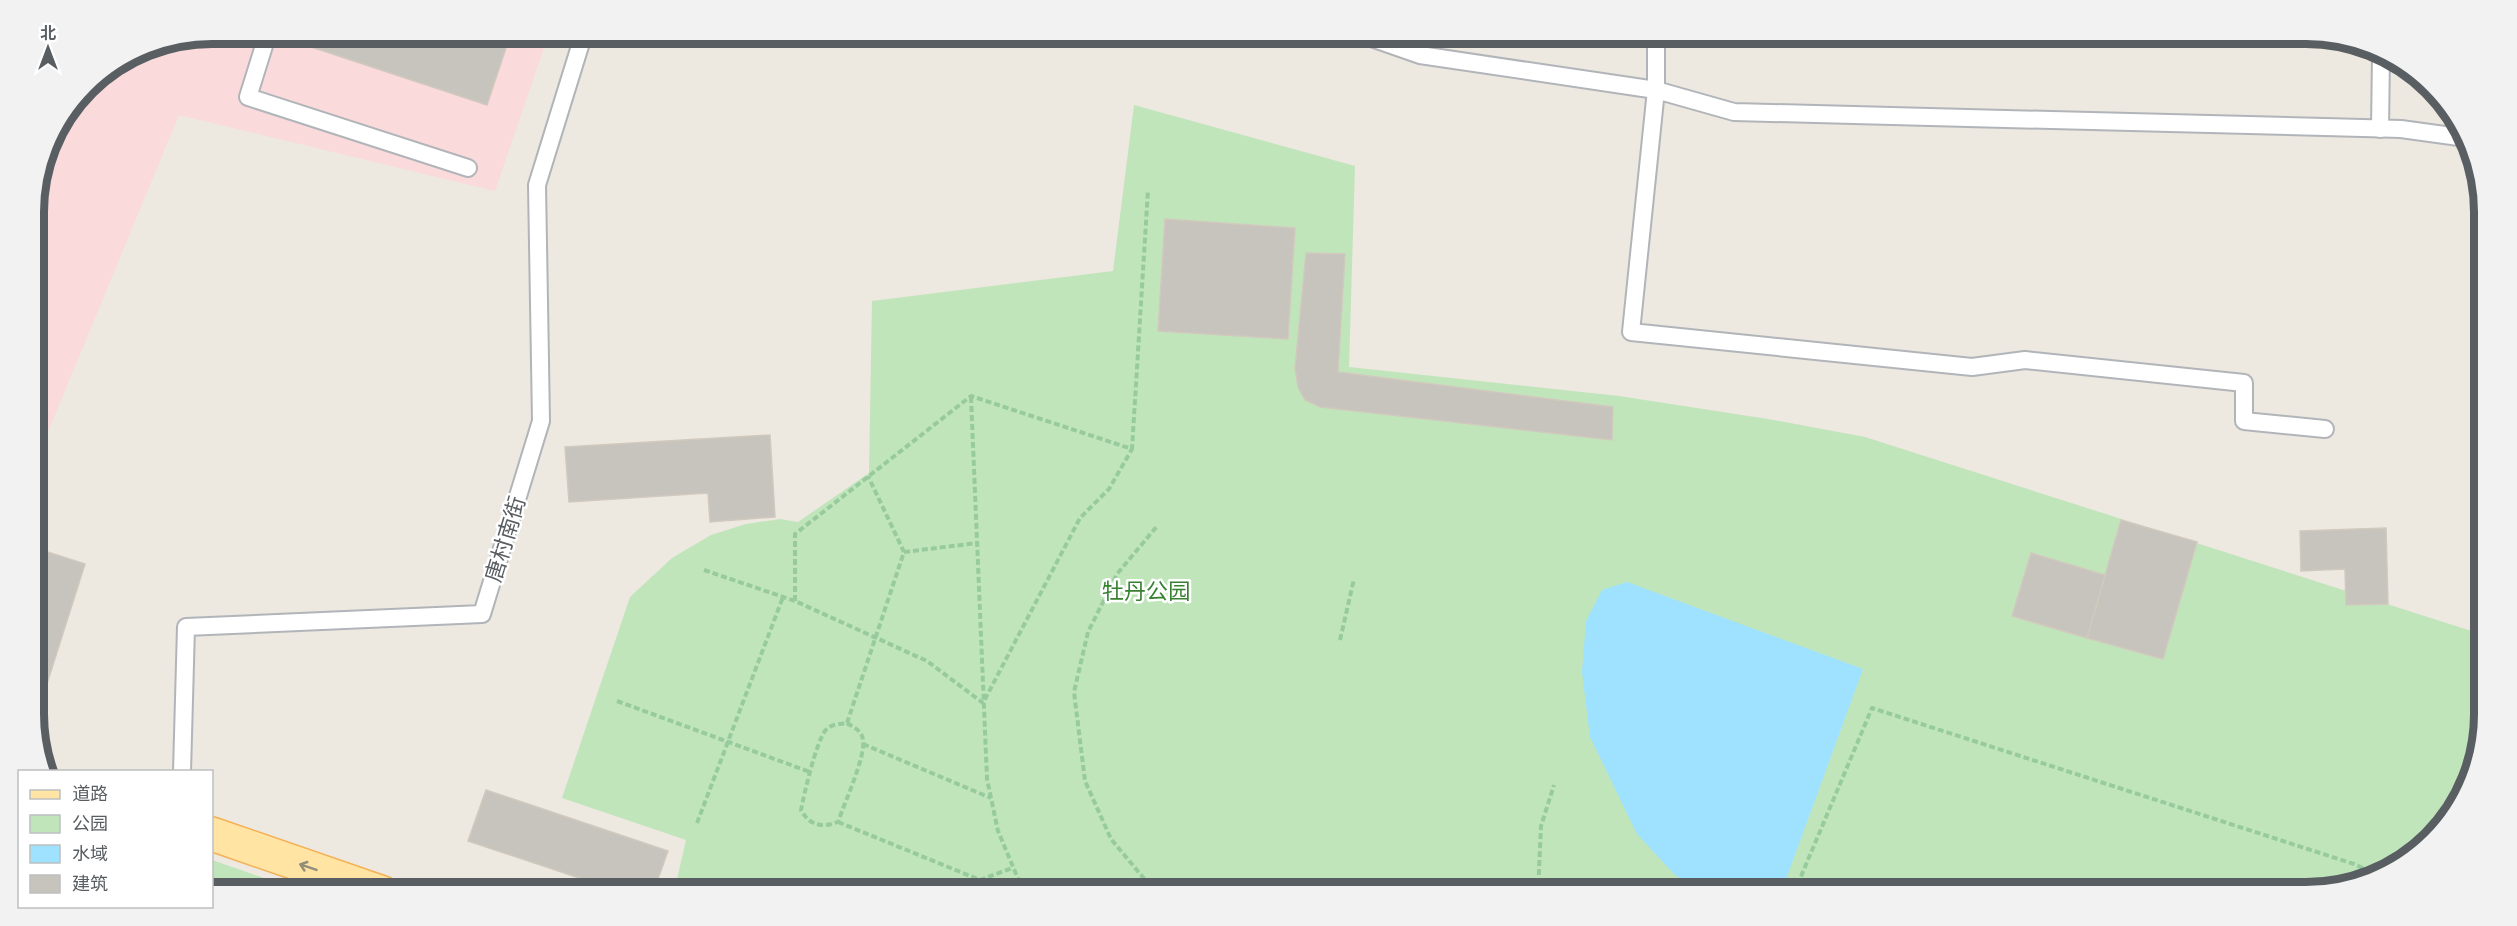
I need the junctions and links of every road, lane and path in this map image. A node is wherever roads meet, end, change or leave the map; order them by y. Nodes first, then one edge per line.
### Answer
1 (265, 44) edge
2 (581, 44) edge
3 (1388, 44) edge
4 (1656, 44) edge
5 (2381, 62) edge
6 (1656, 90) junction
7 (2380, 129) junction
8 (2456, 137) edge
9 (468, 168) dead end
10 (1148, 190) dead end
11 (971, 396) junction
12 (2325, 429) dead end
13 (1132, 449) junction
14 (868, 476) junction
15 (1158, 525) dead end
16 (977, 543) junction
17 (904, 552) junction
18 (704, 570) dead end
19 (1354, 579) dead end
20 (783, 597) junction
21 (795, 601) junction
22 (876, 638) junction
23 (1340, 640) dead end
24 (617, 701) dead end
25 (983, 703) junction
26 (847, 723) junction
27 (728, 741) junction
28 (863, 744) junction
29 (182, 770) edge
30 (810, 772) junction
31 (1554, 785) dead end
32 (991, 798) junction
33 (838, 822) junction
34 (697, 823) dead end
35 (213, 834) edge
36 (1012, 868) junction
37 (2368, 871) edge
38 (351, 882) edge
39 (1019, 882) edge
40 (1147, 882) edge
41 (1538, 882) edge
42 (1799, 882) edge

1 - 9 lane
2 - 29 lane, 唐村南街
3 - 6 lane
4 - 6 lane
5 - 7 lane
6 - 7 lane
6 - 12 lane
7 - 8 lane
10 - 13 path
11 - 13 path
11 - 14 path
11 - 16 path
13 - 25 path
14 - 17 path
14 - 21 path
15 - 40 path
16 - 17 path
16 - 25 path
17 - 22 path
18 - 20 path
19 - 23 path
20 - 21 path
20 - 27 path
21 - 22 path
22 - 25 path
22 - 26 path
24 - 27 path
25 - 32 path
26 - 28 path
26 - 30 path
27 - 30 path
27 - 34 path
28 - 32 path
28 - 33 path
30 - 33 path
31 - 41 path
32 - 36 path
33 - 36 path
38 -> 35 main road
36 - 39 path
37 - 42 path

